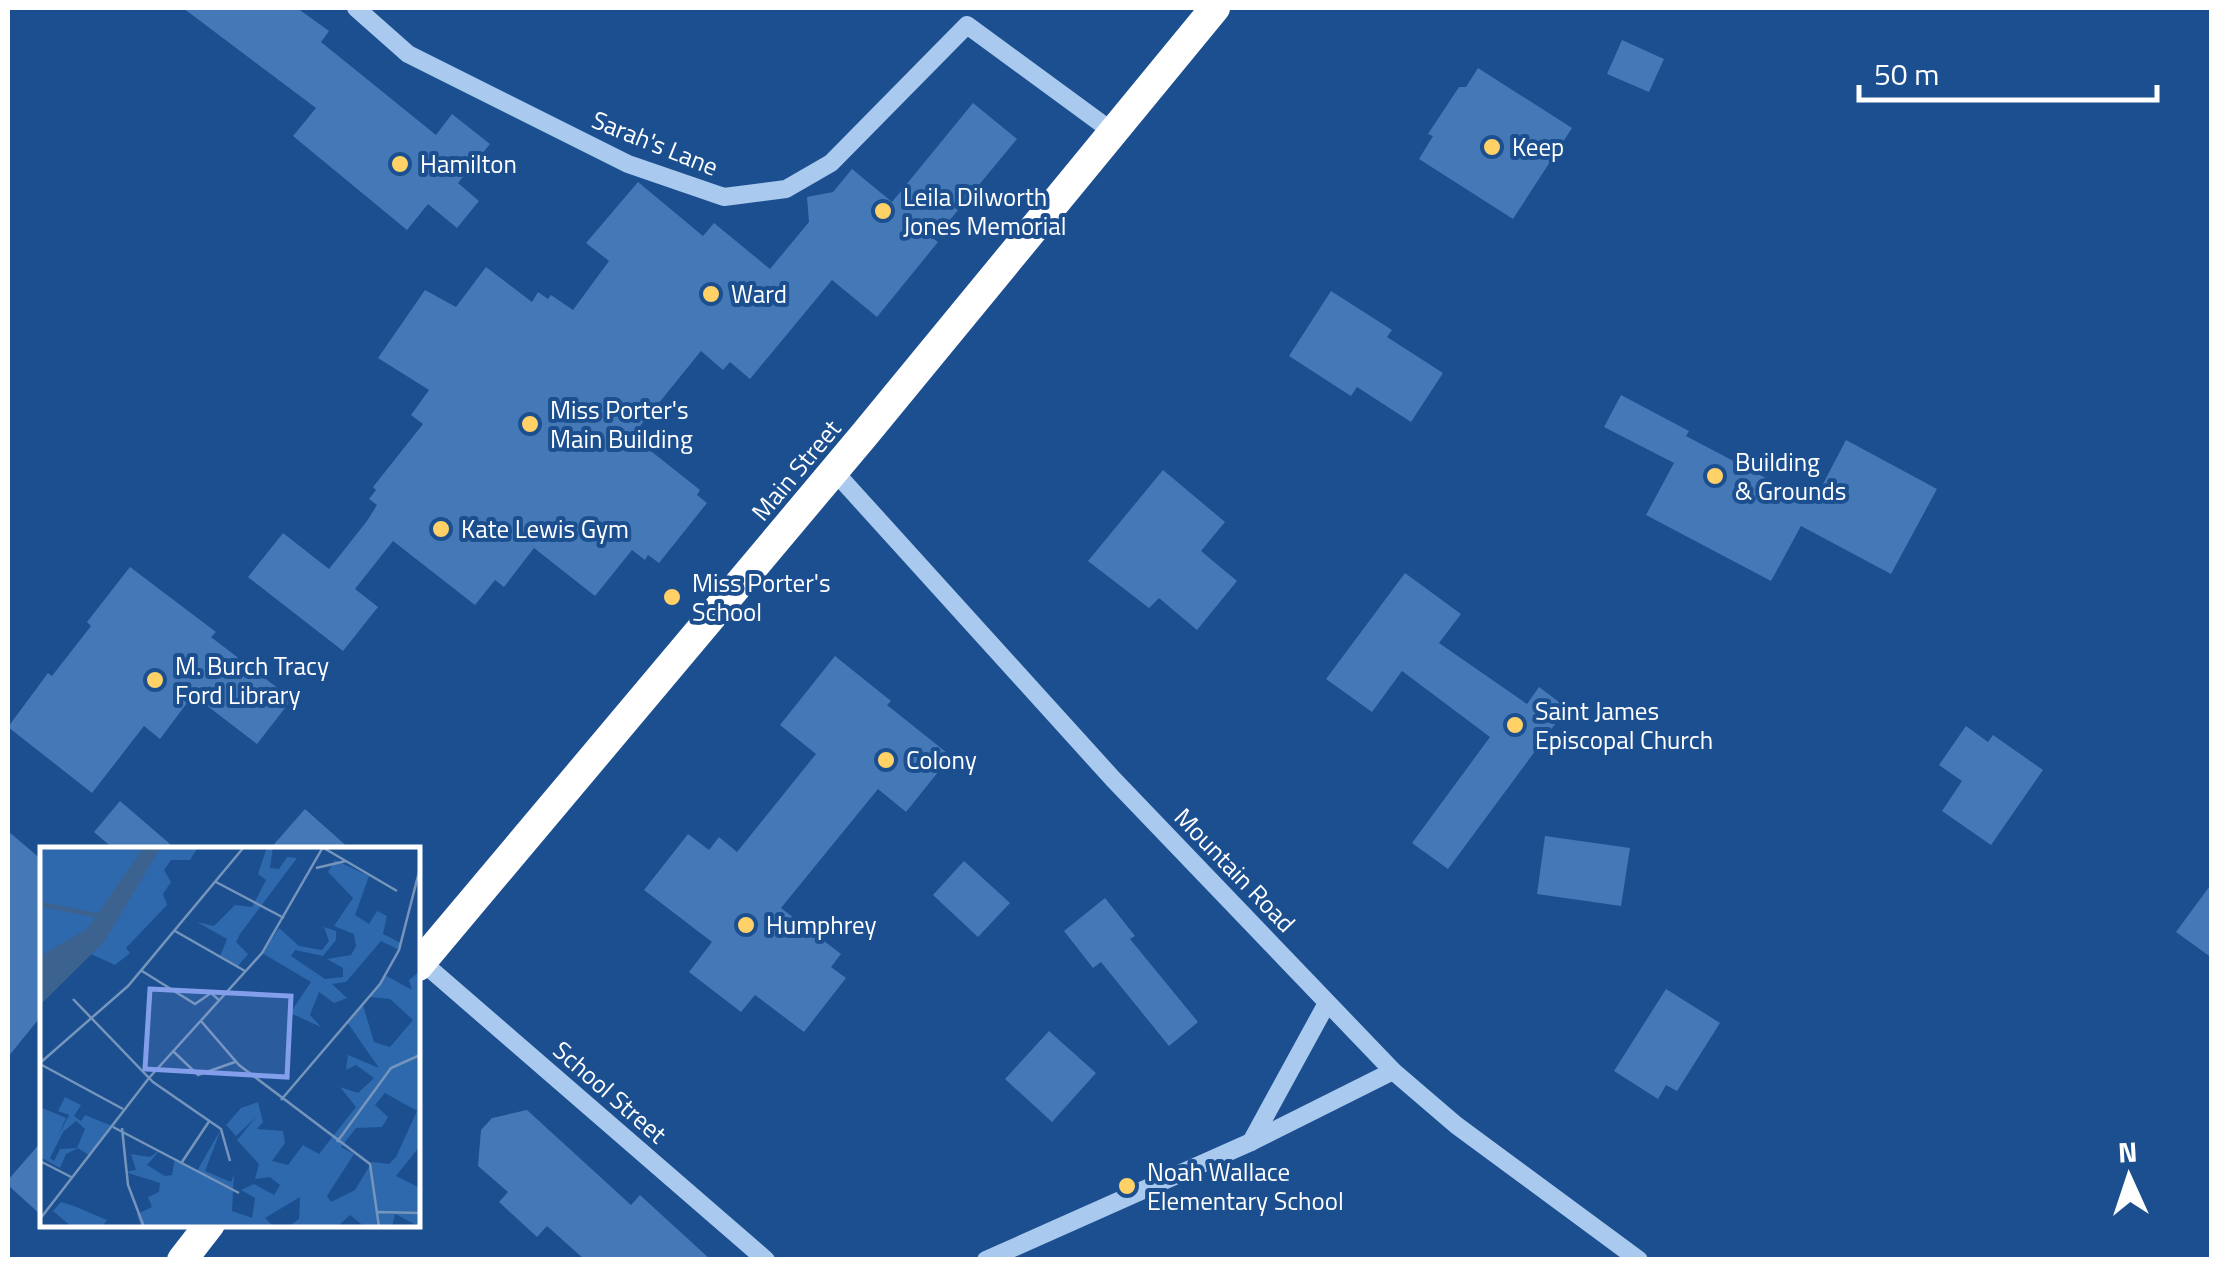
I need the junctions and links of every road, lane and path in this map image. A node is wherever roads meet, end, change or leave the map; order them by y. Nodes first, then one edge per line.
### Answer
1 (356, 8) edge
2 (1215, 8) edge
3 (1113, 132) junction
4 (834, 471) junction
5 (420, 963) edge
6 (1328, 1003) junction
7 (1393, 1071) junction
8 (1251, 1142) junction
9 (208, 1227) edge
10 (182, 1260) edge
11 (766, 1260) edge
12 (986, 1260) edge
13 (1640, 1260) edge

1 - 3 street, Sarah's Lane
2 - 3 highway, Main Street
3 - 4 highway, Main Street
4 - 5 highway, Main Street
4 - 6 street, Mountain Road
5 - 11 street, School Street
6 - 7 street, Mountain Road
6 - 8 street
7 - 8 street
7 - 13 street, Mountain Road
8 - 12 street
9 - 10 highway

